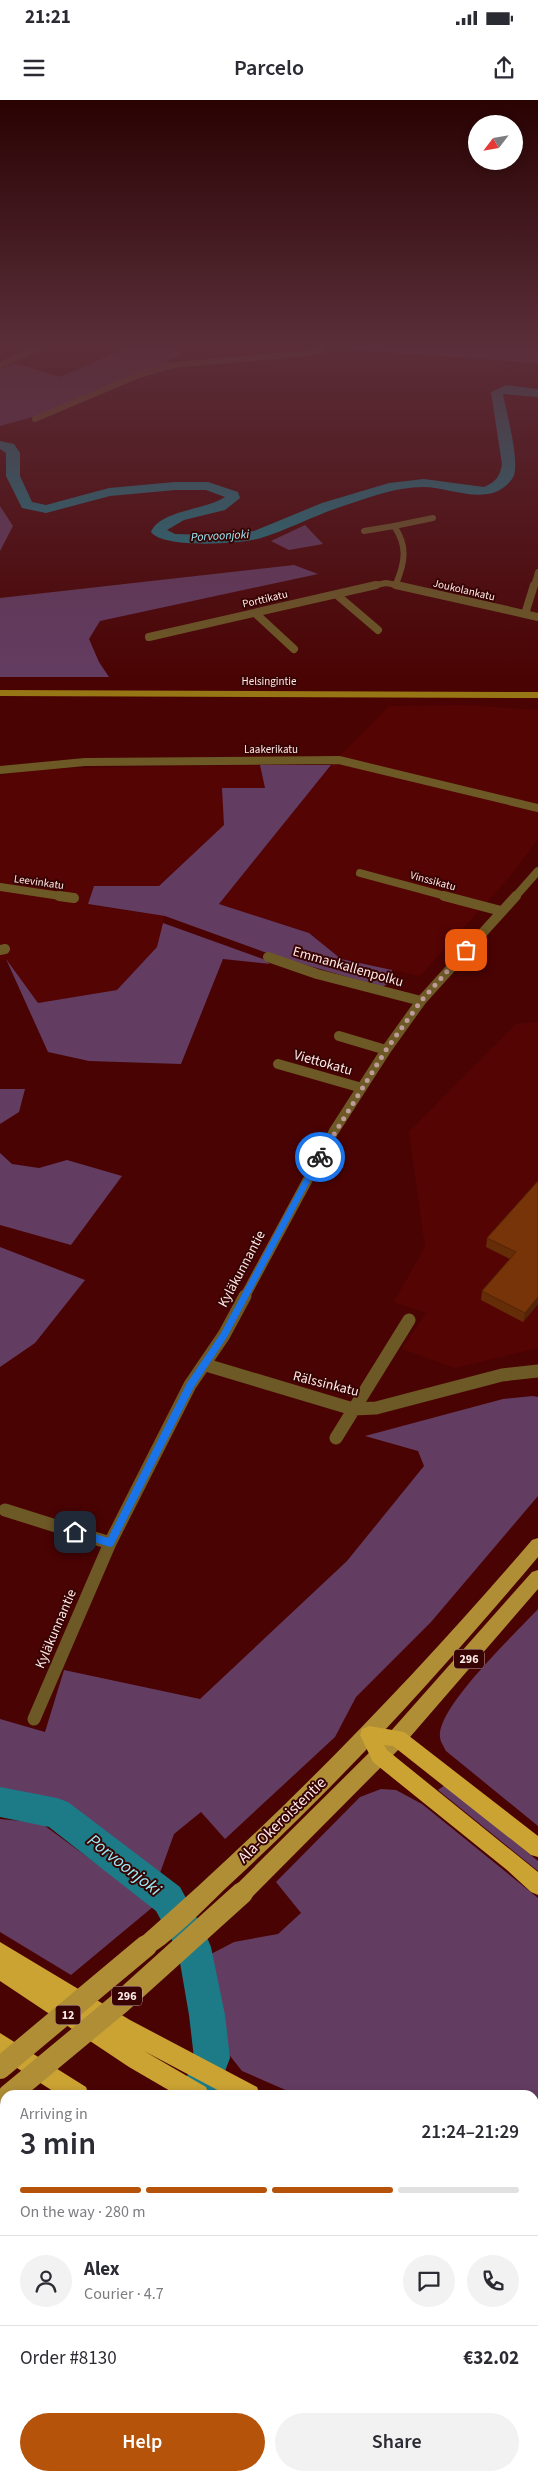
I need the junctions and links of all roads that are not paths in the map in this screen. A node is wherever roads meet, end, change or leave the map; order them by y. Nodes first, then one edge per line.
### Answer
1 (433, 518) dead end
2 (394, 526) junction
3 (364, 531) dead end
4 (538, 572) edge
5 (386, 583) joint
6 (396, 584) junction
7 (337, 595) junction
8 (254, 613) junction
9 (525, 614) junction
10 (538, 617) edge
11 (378, 630) dead end
12 (149, 637) dead end
13 (294, 649) dead end
14 (0, 693) edge
15 (538, 695) edge
16 (0, 770) edge
17 (538, 808) edge
18 (538, 871) edge
19 (360, 873) dead end
20 (0, 888) edge
21 (74, 898) dead end
22 (501, 911) junction
23 (268, 957) dead end
24 (421, 1001) junction
25 (339, 1036) dead end
26 (386, 1050) junction
27 (278, 1064) dead end
28 (362, 1088) junction
29 (409, 1320) dead end
30 (206, 1365) junction
31 (535, 1373) edge
32 (353, 1409) junction
33 (336, 1438) dead end
34 (5, 1510) dead end
35 (110, 1543) junction
36 (538, 1545) edge
37 (538, 1578) edge
38 (34, 1718) dead end
39 (369, 1735) junction
40 (397, 1738) junction
41 (380, 1756) junction
42 (538, 1848) edge
43 (538, 1885) edge
44 (0, 1952) edge
45 (0, 1969) edge
46 (0, 2044) edge
47 (139, 2049) junction
48 (0, 2068) edge
49 (15, 2090) edge
50 (70, 2090) edge
51 (192, 2090) edge
52 (237, 2090) edge

1 - 2 street
2 - 3 street
2 - 6 street
4 - 9 street
5 - 6 street, Joukolankatu
5 - 7 street, Porttikatu
6 - 9 street, Joukolankatu
7 - 8 street, Porttikatu
7 - 11 street
8 - 12 street, Porttikatu
8 - 13 street
9 - 10 street, Joukolankatu
14 - 15 main road, Helsingintie
16 - 17 street, Laakerikatu
18 - 22 street, Kyläkunnantie
19 - 22 street, Vinssikatu
20 - 21 street, Leevinkatu
22 - 24 street, Kyläkunnantie
23 - 24 street, Emmankallenpolku
24 - 26 street, Kyläkunnantie
25 - 26 street
26 - 28 street, Kyläkunnantie
27 - 28 street, Viettokatu
28 - 30 street, Kyläkunnantie
29 - 32 street
30 - 32 street, Rälssinkatu
30 - 35 street, Kyläkunnantie
31 - 32 street, Rälssinkatu
32 - 33 street
34 - 35 street
35 - 38 street, Kyläkunnantie
36 - 39 main road, Ala-Okeroistentie / 296
37 - 40 main road, Ala-Okeroistentie / 296
39 - 40 highway
39 - 41 highway
39 - 48 main road, Ala-Okeroistentie / 296, bridge
40 - 41 main road, Ala-Okeroistentie / 296
40 - 42 highway
41 - 43 highway
41 - 49 main road, Ala-Okeroistentie / 296, bridge
44 - 47 highway
45 - 47 highway, 12
46 - 50 highway
47 - 51 highway, 12
47 - 52 highway

